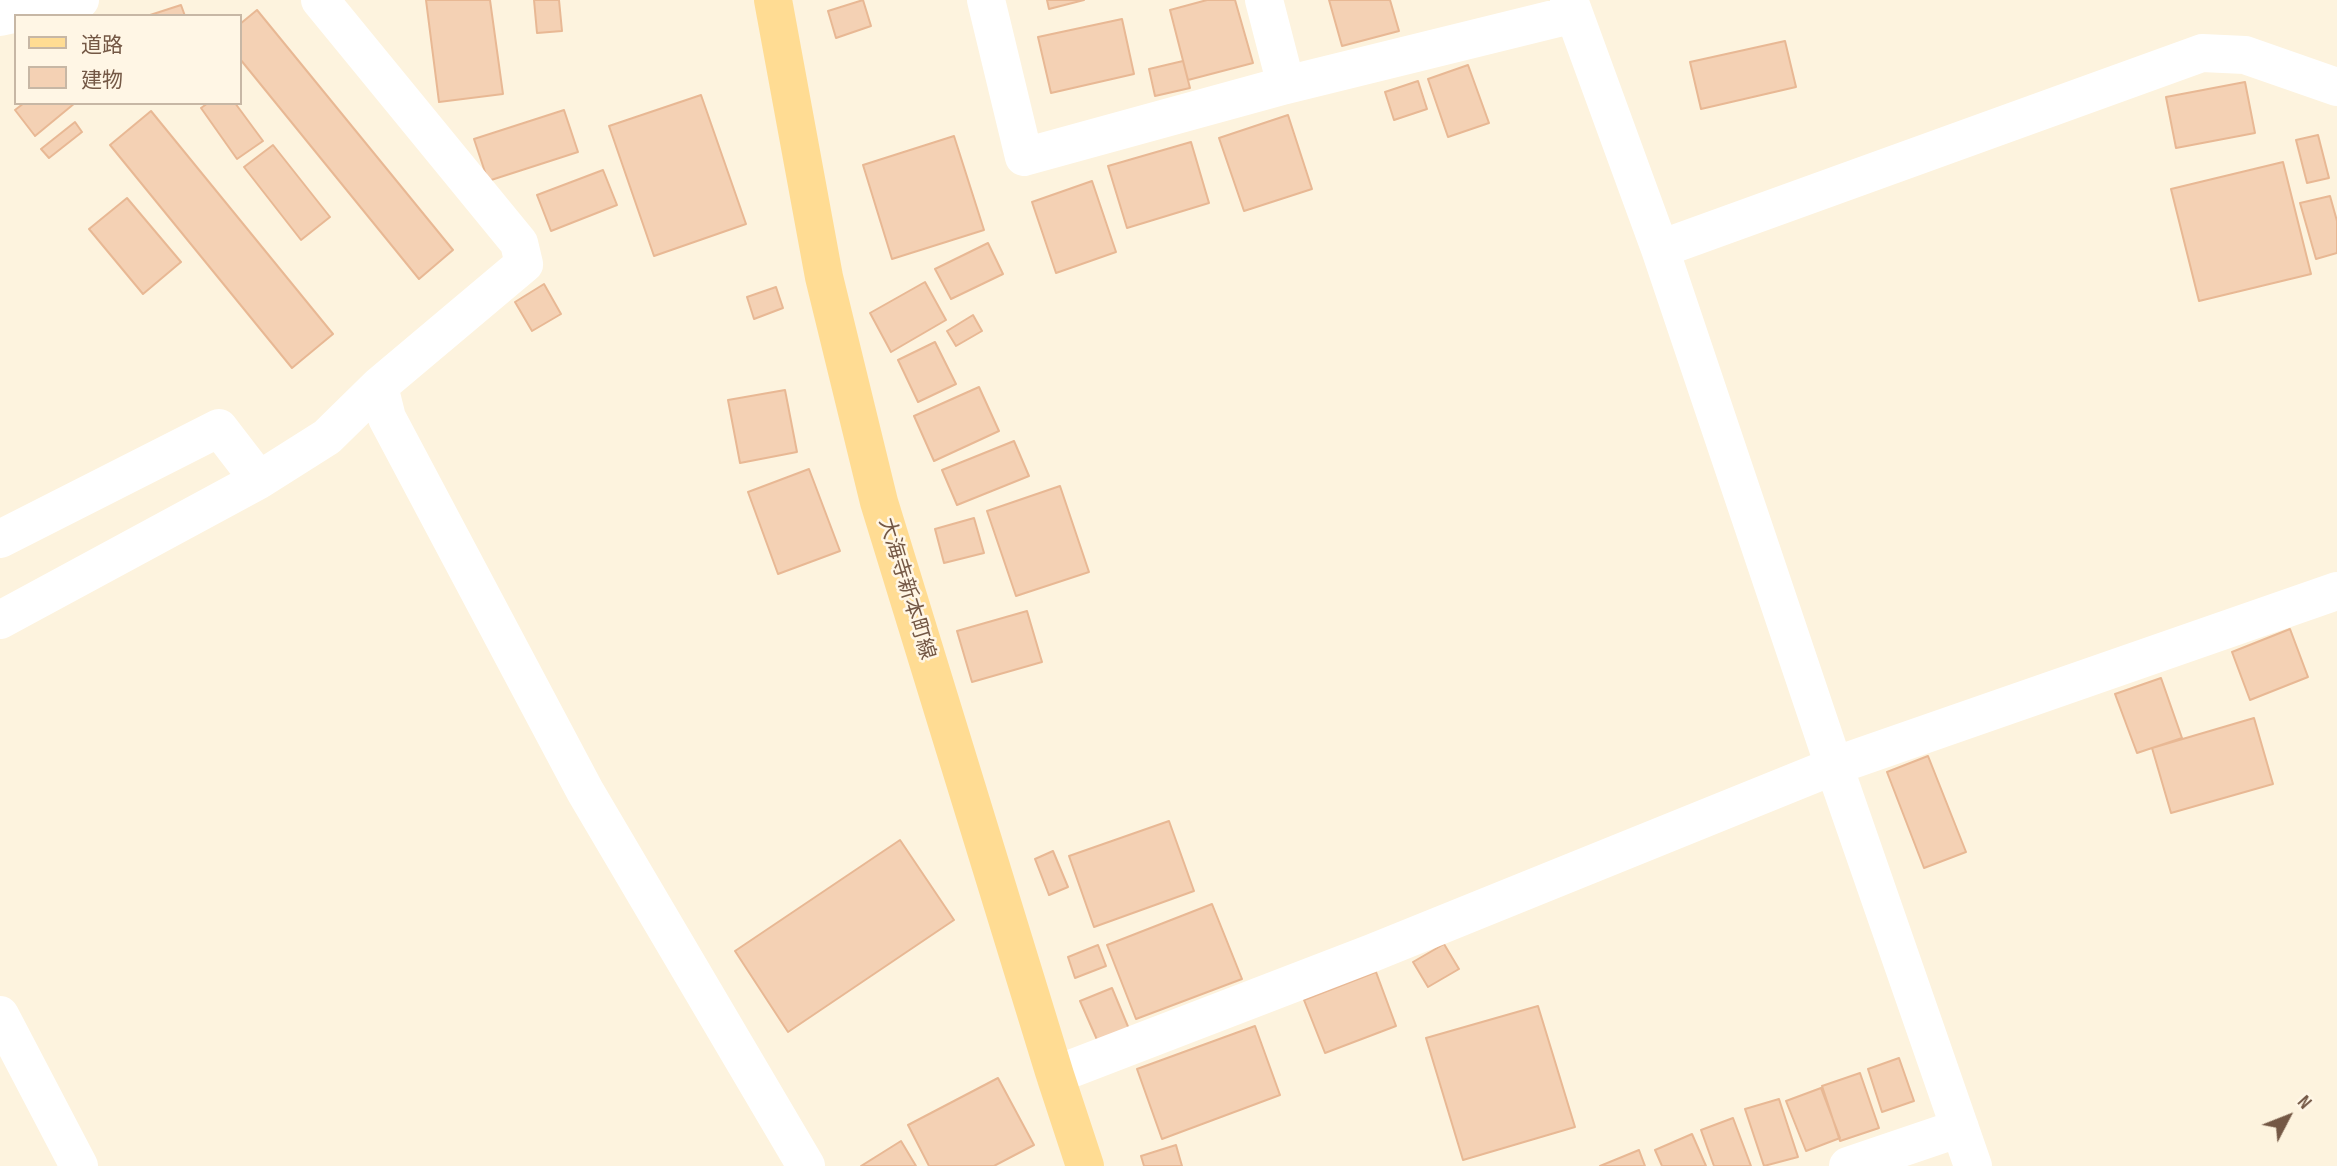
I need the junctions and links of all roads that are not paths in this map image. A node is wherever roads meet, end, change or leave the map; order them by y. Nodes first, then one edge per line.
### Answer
1 (79, 0) edge
2 (320, 0) edge
3 (773, 0) edge
4 (986, 0) edge
5 (1264, 0) edge
6 (1572, 7) edge
7 (0, 17) edge
8 (1286, 85) junction
9 (2337, 87) edge
10 (1660, 249) junction
11 (379, 386) junction
12 (259, 480) junction
13 (0, 539) edge
14 (2337, 591) edge
15 (0, 620) edge
16 (1834, 766) junction
17 (0, 1015) edge
18 (1055, 1076) junction
19 (1960, 1128) junction
20 (79, 1166) edge
21 (806, 1166) edge
22 (1085, 1166) edge
23 (1848, 1166) edge
24 (1973, 1166) edge

1 - 7 street
2 - 11 street
3 - 18 main road, 大海寺新本町線
4 - 8 street
5 - 8 street
6 - 8 street
6 - 10 street
9 - 10 street
10 - 16 street
11 - 12 street
11 - 21 street
12 - 13 street
12 - 15 street
14 - 16 street
16 - 18 street
16 - 19 street
17 - 20 street
18 - 22 main road, 大海寺新本町線
19 - 23 street
19 - 24 street

